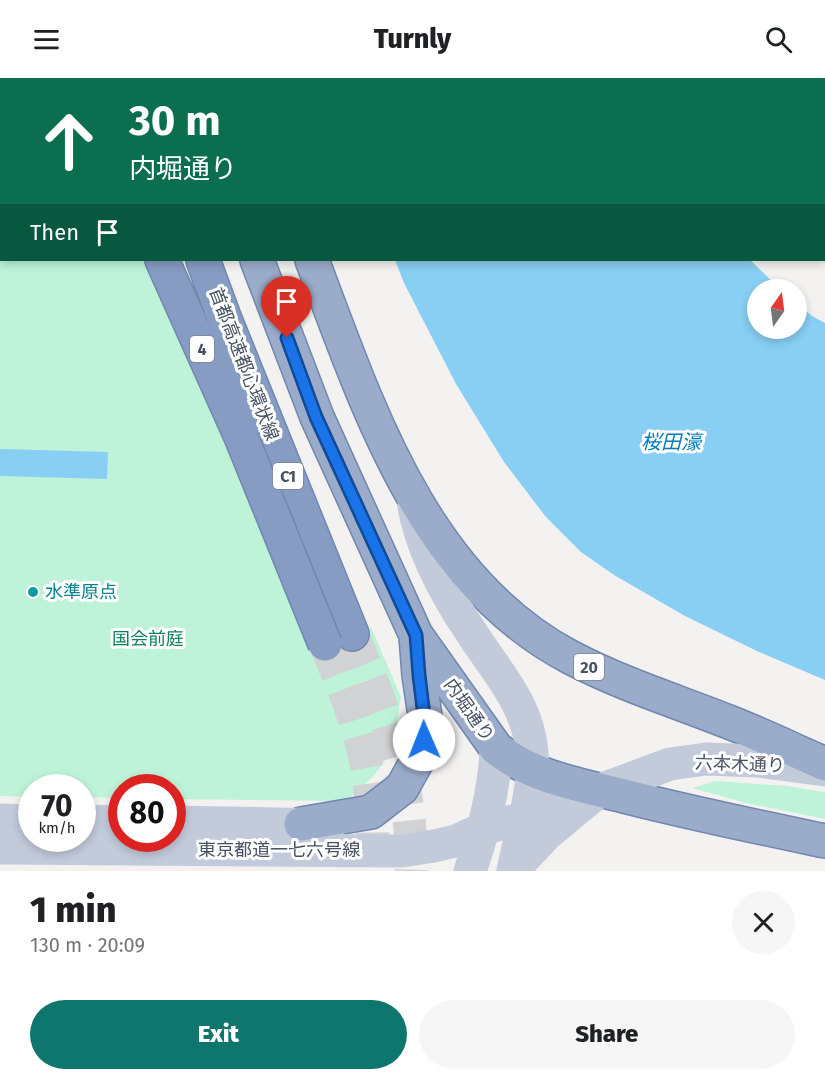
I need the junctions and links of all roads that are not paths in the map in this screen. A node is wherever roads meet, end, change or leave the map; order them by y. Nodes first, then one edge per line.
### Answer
1 (162, 261) edge
2 (192, 261) edge
3 (203, 261) edge
4 (257, 261) edge
5 (312, 261) edge
6 (242, 439) junction
7 (411, 491) junction
8 (416, 635) junction
9 (496, 748) junction
10 (825, 764) edge
11 (532, 770) junction
12 (825, 770) edge
13 (600, 790) junction
14 (524, 819) junction
15 (0, 820) edge
16 (18, 821) edge
17 (186, 822) edge
18 (301, 824) junction
19 (482, 829) junction
20 (825, 841) edge
21 (0, 848) edge
22 (402, 851) junction
23 (457, 871) edge
24 (470, 871) edge
25 (512, 871) edge

1 - 6 highway, 4
2 - 6 highway, 首都高速都心環状線 / C1
3 - 6 highway, 首都高速都心環状線 / C1, bridge
4 - 8 highway, 内堀通り
5 - 7 highway, 20
7 - 10 highway, 20
7 - 11 main road
8 - 9 highway, 内堀通り
8 - 18 highway
9 - 11 highway, 内堀通り
9 - 19 main road
11 - 13 highway, 内堀通り
11 - 14 main road
12 - 13 main road, 六本木通り
13 - 14 main road, 東京都道一七六号線
13 - 20 highway, 内堀通り
13 - 25 main road, 六本木通り
14 - 19 main road, 東京都道一七六号線
14 - 25 main road
15 - 16 main road
17 - 18 main road, 東京都道一七六号線
18 - 19 main road, 東京都道一七六号線
19 - 22 main road, 東京都道一七六号線
19 - 24 main road
21 - 22 main road, 東京都道一七六号線
22 - 23 main road

